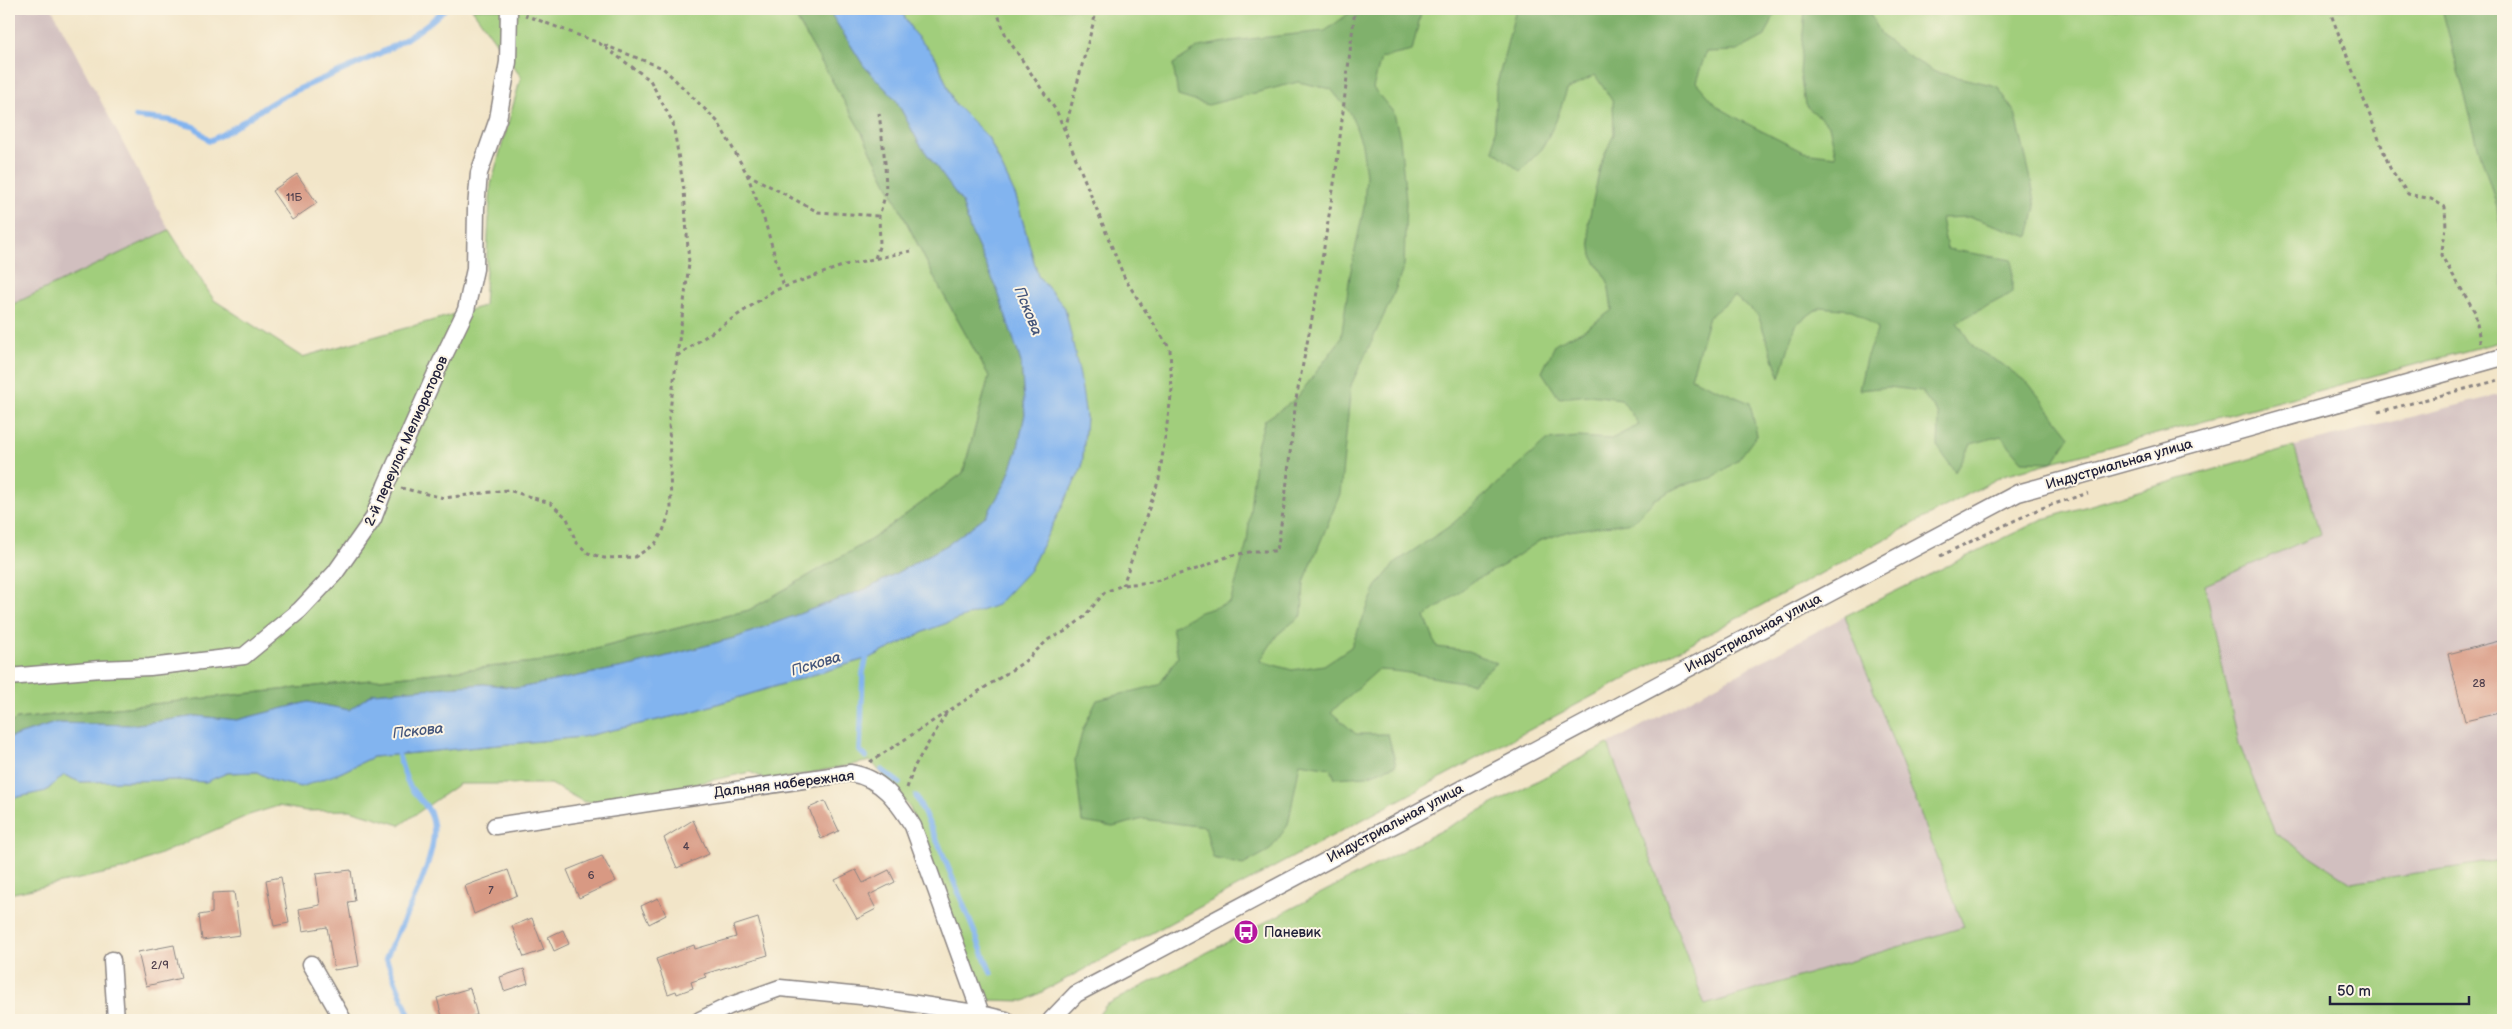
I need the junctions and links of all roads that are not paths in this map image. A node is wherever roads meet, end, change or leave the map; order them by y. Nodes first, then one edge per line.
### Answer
1 (514, 11) edge
2 (2503, 357) edge
3 (9, 677) edge
4 (495, 826) dead end
5 (112, 960) dead end
6 (310, 964) dead end
7 (981, 1014) junction
8 (116, 1020) edge
9 (343, 1020) edge
10 (700, 1020) edge
11 (1006, 1020) edge
12 (1051, 1020) edge

1 - 3 street, 2-й переулок Мелиораторов
2 - 12 street, Индустриальная улица
4 - 7 street, Дальняя набережная
5 - 8 street
6 - 9 street
7 - 10 street
7 - 11 street

